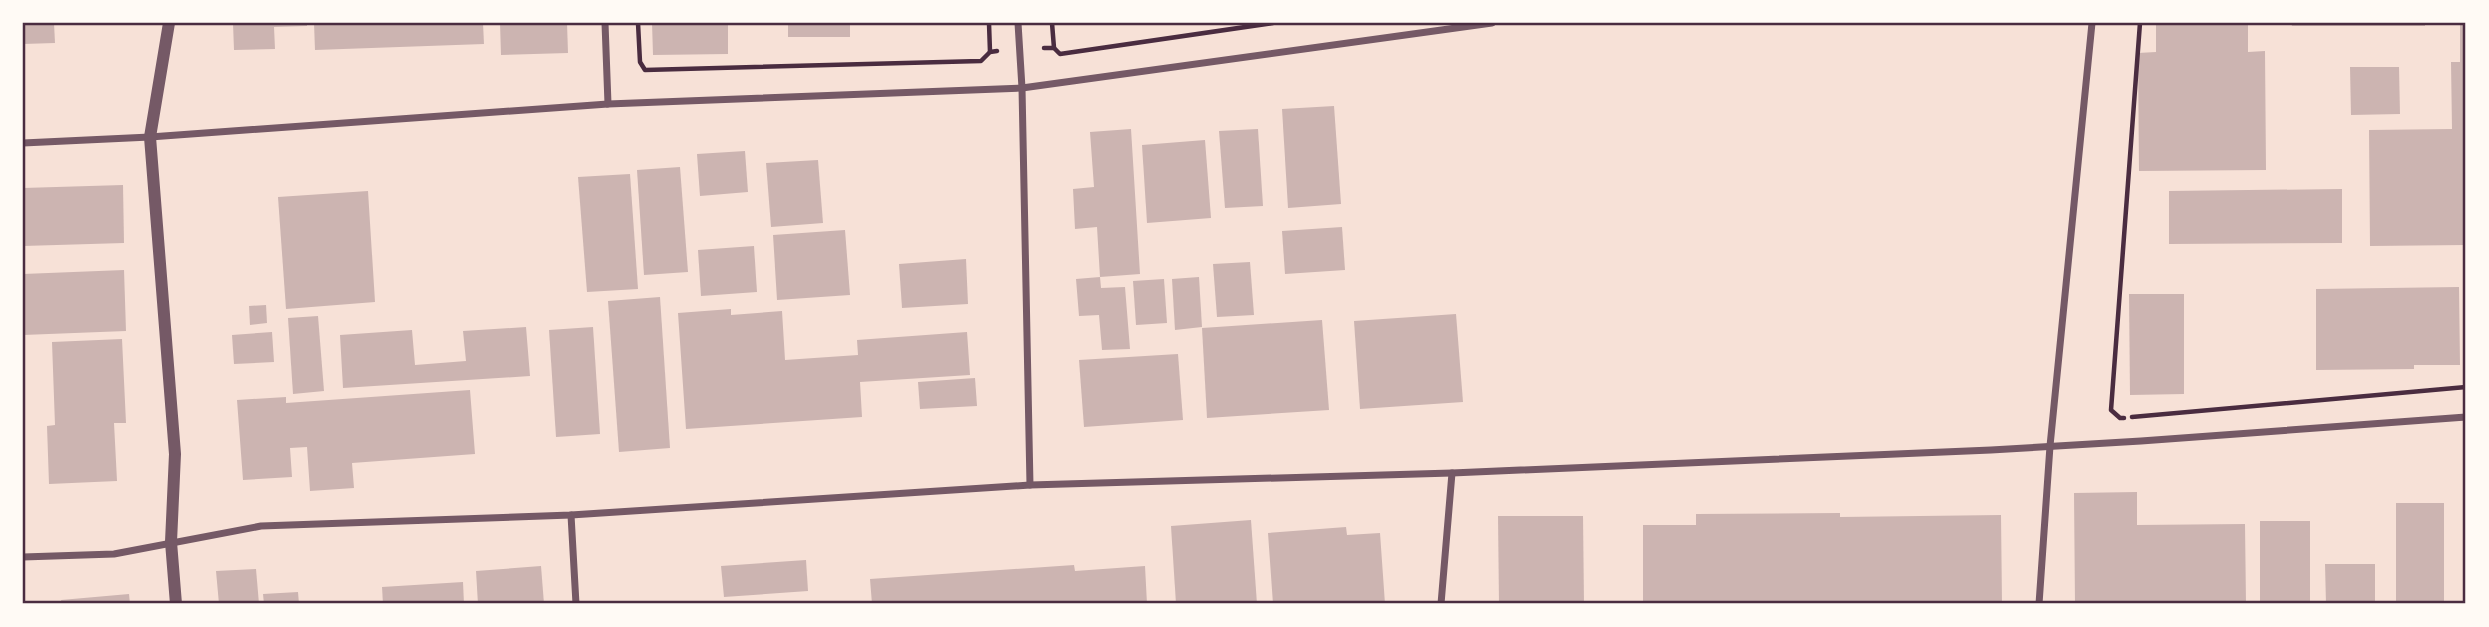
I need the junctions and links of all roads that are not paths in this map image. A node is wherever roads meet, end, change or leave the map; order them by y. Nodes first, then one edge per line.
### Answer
1 (169, 23) edge
2 (605, 23) edge
3 (1018, 23) edge
4 (1492, 23) edge
5 (2092, 23) edge
6 (1022, 88) junction
7 (608, 104) junction
8 (150, 137) junction
9 (23, 143) edge
10 (2466, 417) edge
11 (2050, 446) junction
12 (1452, 473) junction
13 (1030, 485) junction
14 (571, 514) junction
15 (171, 542) junction
16 (23, 557) edge
17 (176, 604) edge
18 (576, 604) edge
19 (1441, 604) edge
20 (2039, 604) edge

1 - 8 street
2 - 7 street
3 - 6 street
4 - 6 street
5 - 11 street
6 - 7 street
6 - 13 street
7 - 8 street
8 - 9 street
8 - 15 street
10 - 11 street
11 - 12 street
11 - 20 street
12 - 13 street
12 - 19 street
13 - 14 street
14 - 15 street
14 - 18 street
15 - 16 street
15 - 17 street

